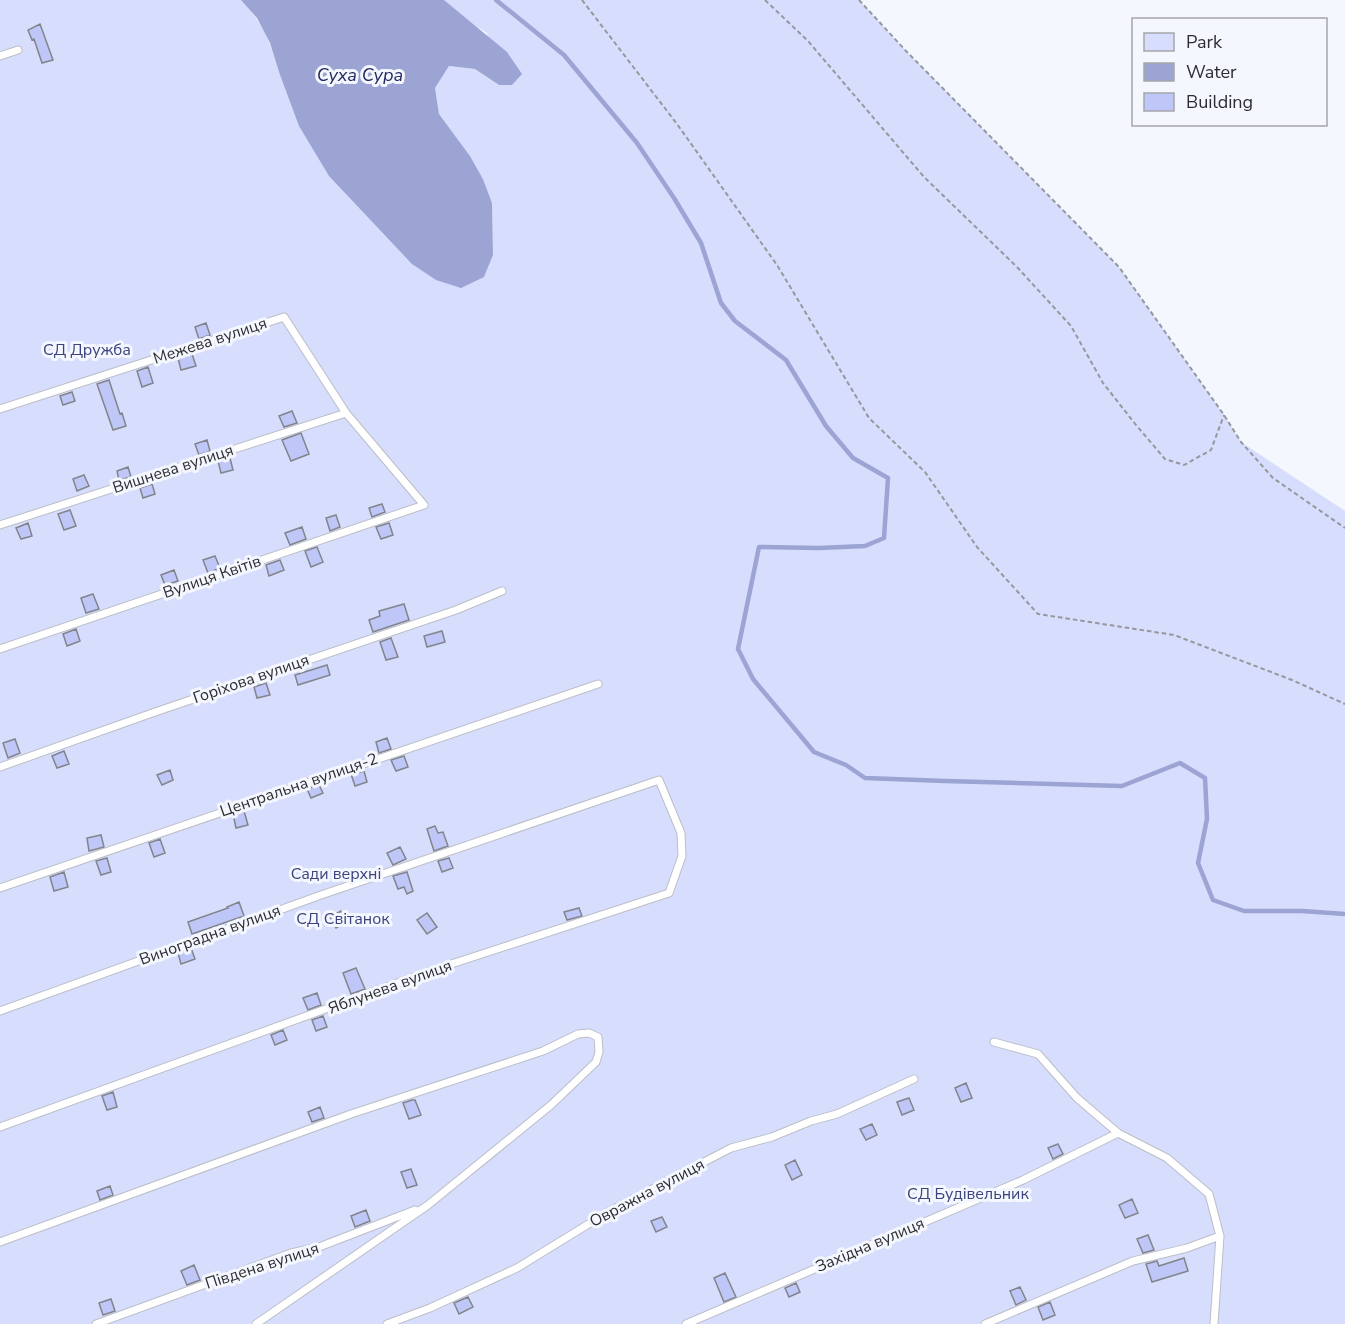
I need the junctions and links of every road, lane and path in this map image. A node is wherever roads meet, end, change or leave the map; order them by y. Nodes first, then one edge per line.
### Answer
1 (582, 0) edge
2 (765, 0) edge
3 (859, 0) edge
4 (18, 50) dead end
5 (0, 56) edge
6 (0, 409) edge
7 (346, 413) junction
8 (1224, 415) junction
9 (0, 525) edge
10 (1345, 528) edge
11 (502, 591) dead end
12 (0, 649) edge
13 (598, 684) dead end
14 (1345, 704) edge
15 (0, 767) edge
16 (659, 780) joint
17 (0, 888) edge
18 (0, 1011) edge
19 (994, 1042) dead end
20 (914, 1079) dead end
21 (0, 1127) edge
22 (1119, 1133) junction
23 (428, 1206) junction
24 (1220, 1236) junction
25 (0, 1242) edge
26 (96, 1324) edge
27 (256, 1324) edge
28 (387, 1324) edge
29 (686, 1324) edge
30 (985, 1324) edge
31 (1214, 1324) edge

1 - 14 path
2 - 8 path
3 - 8 path
4 - 5 lane
6 - 7 lane, Межева вулиця
7 - 9 lane, Вишнева вулиця
7 - 12 lane, Вулиця Квітів
8 - 10 path
11 - 15 lane, Горіхова вулиця
13 - 17 lane, Центральна вулиця-2
16 - 18 lane, Виноградна вулиця
16 - 21 lane, Яблунева вулиця
19 - 22 lane
20 - 28 lane, Овражна вулиця
22 - 24 lane
22 - 29 lane, Західна вулиця
23 - 25 lane
23 - 26 lane, Південа вулиця
23 - 27 lane
24 - 30 lane
24 - 31 lane

